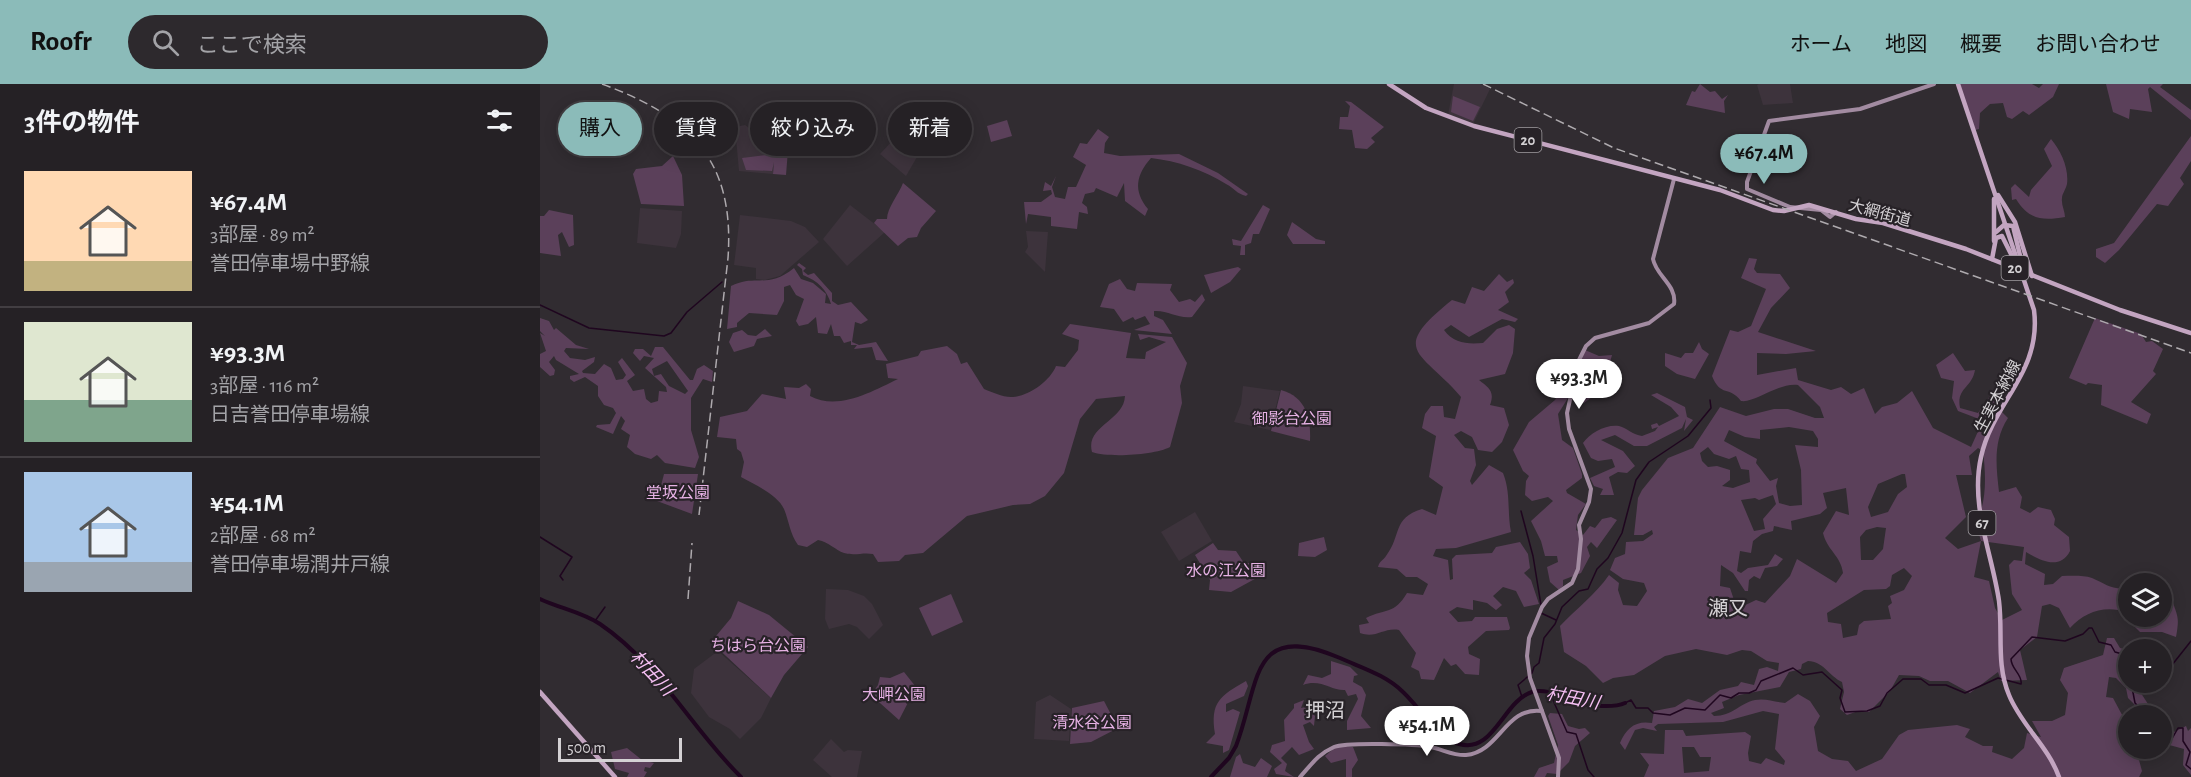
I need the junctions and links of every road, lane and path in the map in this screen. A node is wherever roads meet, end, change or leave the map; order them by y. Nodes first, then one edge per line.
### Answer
1 (1389, 84) edge
2 (1934, 84) edge
3 (1956, 84) edge
4 (1988, 174) junction
5 (1674, 179) junction
6 (1836, 212) junction
7 (1994, 235) junction
8 (1992, 259) junction
9 (2019, 265) junction
10 (2032, 276) junction
11 (2033, 305) junction
12 (2191, 333) edge
13 (540, 692) edge
14 (1542, 711) junction
15 (615, 777) edge
16 (1300, 777) edge
17 (1558, 777) edge
18 (2059, 777) edge

1 - 5 main road, 大網街道 / 20
2 - 6 main road
3 - 4 main road
4 - 7 main road
4 - 9 main road
4 - 10 main road
5 - 6 main road, 大網街道 / 20
5 - 14 main road
6 - 8 main road, 大網街道 / 20
7 - 8 main road
7 - 9 main road
8 - 9 main road
8 - 10 main road, 大網街道 / 20
9 - 11 main road
9 - 11 main road, 生実本納線 / 67
10 - 12 main road, 大網街道 / 20
11 - 18 main road, 生実本納線 / 67
13 - 15 main road
14 - 16 main road
14 - 17 main road

